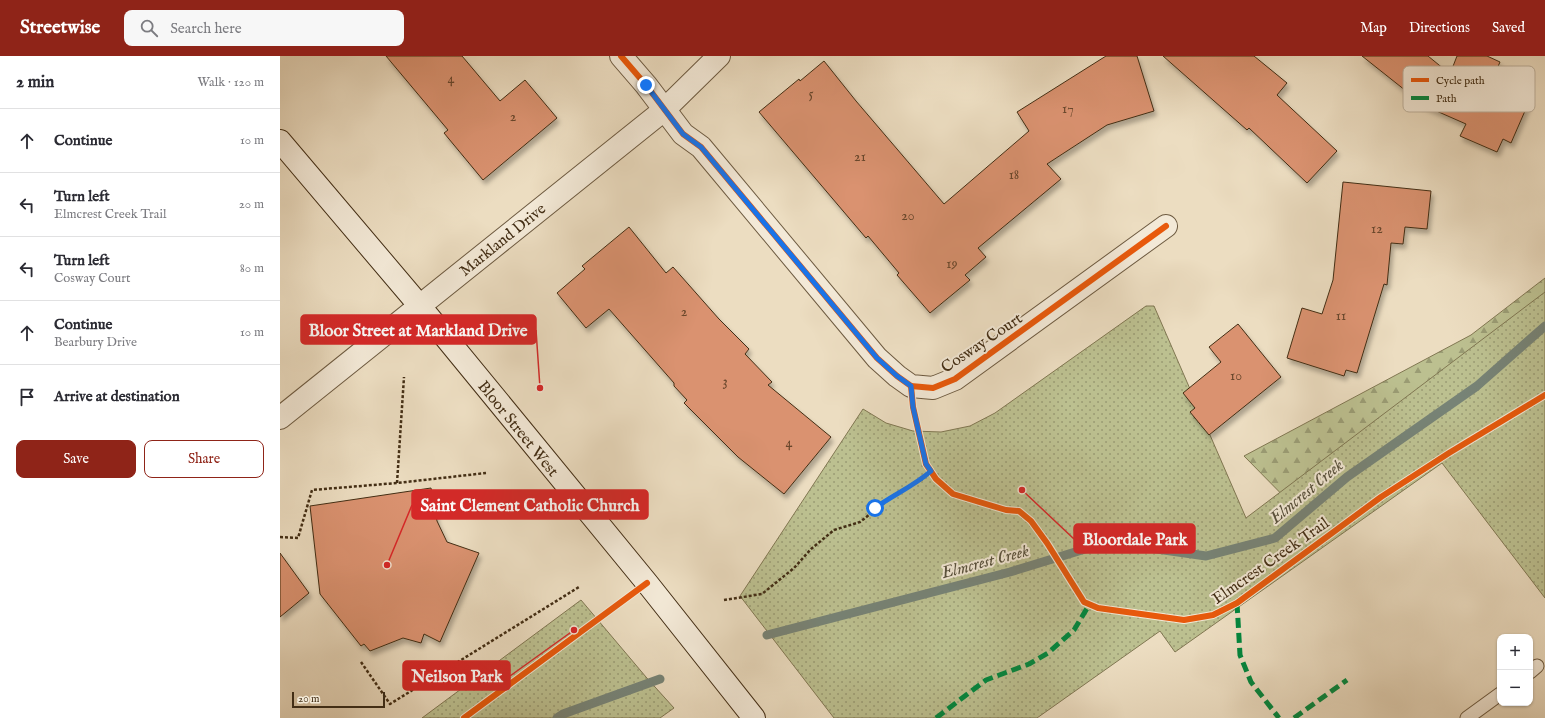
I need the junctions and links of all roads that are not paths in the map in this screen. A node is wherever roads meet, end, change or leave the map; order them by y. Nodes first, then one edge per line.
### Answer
1 (620, 56) edge
2 (719, 56) edge
3 (664, 110) junction
4 (280, 141) edge
5 (1166, 226) dead end
6 (419, 305) junction
7 (280, 418) edge
8 (1497, 696) edge
9 (750, 713) edge
10 (1467, 718) edge

1 - 3 street, Cosway Court
2 - 3 street, Markland Drive
3 - 5 street, Cosway Court
3 - 6 street, Markland Drive
4 - 6 street, Bloor Street West
6 - 7 street, Markland Drive
6 - 9 street, Bloor Street West
8 - 10 lane

